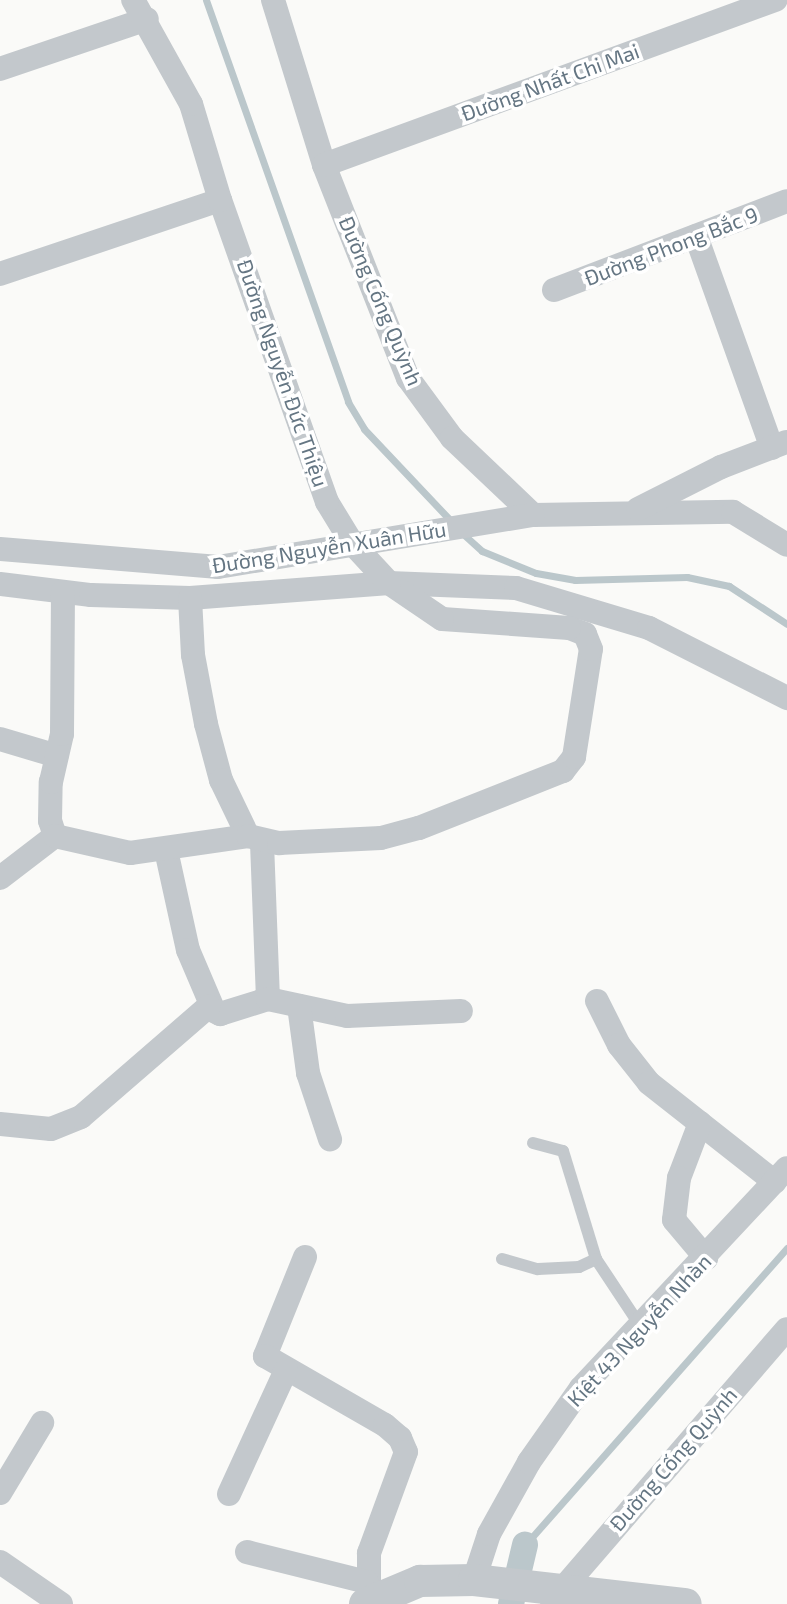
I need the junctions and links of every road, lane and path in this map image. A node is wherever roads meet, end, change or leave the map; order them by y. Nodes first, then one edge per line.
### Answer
1 (273, 0) edge
2 (776, 0) edge
3 (140, 10) edge
4 (0, 69) edge
5 (324, 165) junction
6 (220, 200) junction
7 (787, 201) edge
8 (696, 236) junction
9 (0, 274) edge
10 (554, 290) dead end
11 (780, 445) edge
12 (633, 512) junction
13 (533, 515) junction
14 (352, 543) junction
15 (787, 545) edge
16 (0, 549) edge
17 (389, 583) junction
18 (0, 584) edge
19 (63, 592) junction
20 (190, 598) junction
21 (787, 698) edge
22 (0, 739) edge
23 (57, 755) junction
24 (55, 836) junction
25 (255, 839) junction
26 (166, 850) junction
27 (0, 878) edge
28 (268, 999) junction
29 (597, 1001) dead end
30 (209, 1006) junction
31 (299, 1006) junction
32 (461, 1011) dead end
33 (699, 1123) junction
34 (0, 1124) edge
35 (330, 1139) dead end
36 (533, 1143) dead end
37 (781, 1175) edge
38 (304, 1257) dead end
39 (706, 1258) junction
40 (502, 1259) dead end
41 (596, 1259) junction
42 (639, 1324) junction
43 (787, 1329) edge
44 (286, 1370) junction
45 (42, 1423) dead end
46 (0, 1493) edge
47 (229, 1494) dead end
48 (247, 1552) dead end
49 (0, 1562) edge
50 (481, 1580) junction
51 (549, 1593) edge
52 (367, 1596) edge
53 (61, 1604) edge
54 (686, 1604) edge

1 - 5 street, Đường Cống Quỳnh
2 - 5 street, Đường Nhất Chi Mai
3 - 4 street
3 - 6 street, Đường Nguyễn Đức Thiệu
5 - 13 street, Đường Cống Quỳnh
6 - 9 street
6 - 14 street, Đường Nguyễn Đức Thiệu
7 - 8 street, Đường Phong Bắc 9
8 - 10 street, Đường Phong Bắc 9
8 - 11 street
11 - 12 street
12 - 13 street
12 - 15 street
13 - 14 street, Đường Nguyễn Xuân Hữu
14 - 16 street, Đường Nguyễn Xuân Hữu
14 - 17 street, Đường Nguyễn Đức Thiệu
17 - 20 street, Đường Nguyễn Xuân Hữu
17 - 21 street
17 - 25 street, Đường Nguyễn Đức Thiệu
18 - 19 street, Đường Nguyễn Xuân Hữu
19 - 20 street, Đường Nguyễn Xuân Hữu
19 - 23 street
20 - 25 street
22 - 23 street
23 - 24 street
24 - 26 street
24 - 27 street
25 - 26 street
25 - 28 street
26 - 30 street
28 - 30 street
28 - 31 street
29 - 33 street
30 - 34 street
31 - 32 street
31 - 35 street
33 - 37 street
33 - 39 street
36 - 41 lane
37 - 39 street, Kiệt 43 Nguyễn Nhàn
38 - 44 street
39 - 42 street, Kiệt 43 Nguyễn Nhàn
40 - 41 lane
41 - 42 lane
42 - 50 street, Kiệt 43 Nguyễn Nhàn
43 - 51 street, Đường Cống Quỳnh
44 - 47 street
44 - 52 street
45 - 46 street
48 - 52 street
49 - 53 street
50 - 51 street
50 - 52 street
51 - 54 street

